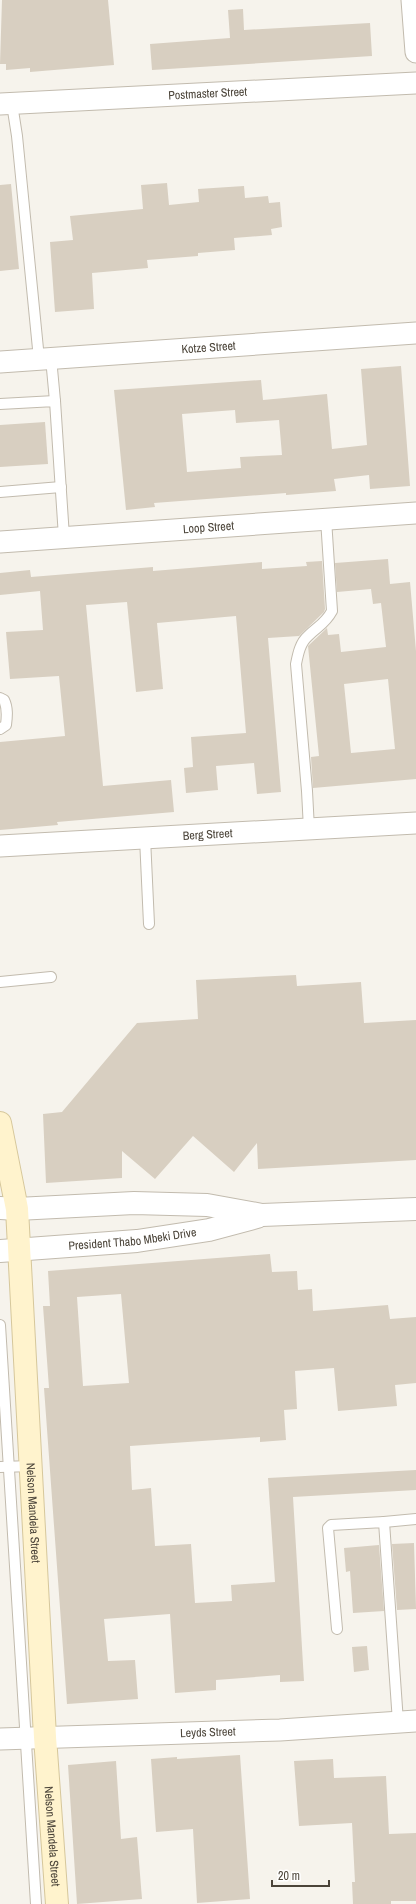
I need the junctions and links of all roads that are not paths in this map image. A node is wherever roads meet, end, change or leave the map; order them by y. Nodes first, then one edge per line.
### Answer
1 (412, 0) edge
2 (416, 52) edge
3 (416, 83) edge
4 (6, 104) edge
5 (416, 333) edge
6 (45, 359) junction
7 (0, 362) edge
8 (55, 401) junction
9 (0, 404) edge
10 (61, 487) junction
11 (0, 492) edge
12 (416, 513) edge
13 (326, 519) junction
14 (64, 537) junction
15 (0, 542) edge
16 (0, 698) edge
17 (0, 730) edge
18 (416, 823) edge
19 (309, 829) junction
20 (145, 838) junction
21 (0, 846) edge
22 (149, 924) dead end
23 (52, 977) dead end
24 (0, 982) edge
25 (0, 1123) edge
26 (8, 1209) edge
27 (416, 1209) edge
28 (262, 1215) junction
29 (9, 1250) edge
30 (0, 1325) edge
31 (32, 1466) junction
32 (5, 1467) edge
33 (416, 1519) edge
34 (384, 1522) junction
35 (337, 1630) dead end
36 (407, 1722) edge
37 (35, 1737) junction
38 (0, 1739) edge
39 (36, 1904) edge
40 (57, 1904) edge

1 - 2 street
3 - 4 street, Postmaster Street
4 - 6 lane
5 - 6 street, Kotze Street
6 - 7 street, Kotze Street
6 - 8 lane
8 - 9 lane
8 - 10 lane
10 - 11 lane
10 - 14 lane
12 - 13 street, Loop Street
13 - 14 street, Loop Street
13 - 19 lane
14 - 15 street, Loop Street
16 - 17 lane
18 - 19 street, Berg Street
19 - 20 street, Berg Street
20 - 21 street, Berg Street
20 - 22 lane
23 - 24 lane
25 - 26 main road, Nelson Mandela Street
26 - 28 street, President Thabo Mbeki Drive
26 - 29 main road, Nelson Mandela Street
27 - 28 street, President Thabo Mbeki Drive
28 - 29 street, President Thabo Mbeki Drive
29 - 31 main road, Nelson Mandela Street
30 - 32 lane
31 - 32 lane
31 - 37 main road, Nelson Mandela Street
32 - 37 lane
33 - 34 lane
34 - 35 lane
34 - 36 lane
36 - 37 street, Leyds Street
37 - 38 street, Leyds Street
37 - 39 lane
37 - 40 main road, Nelson Mandela Street

